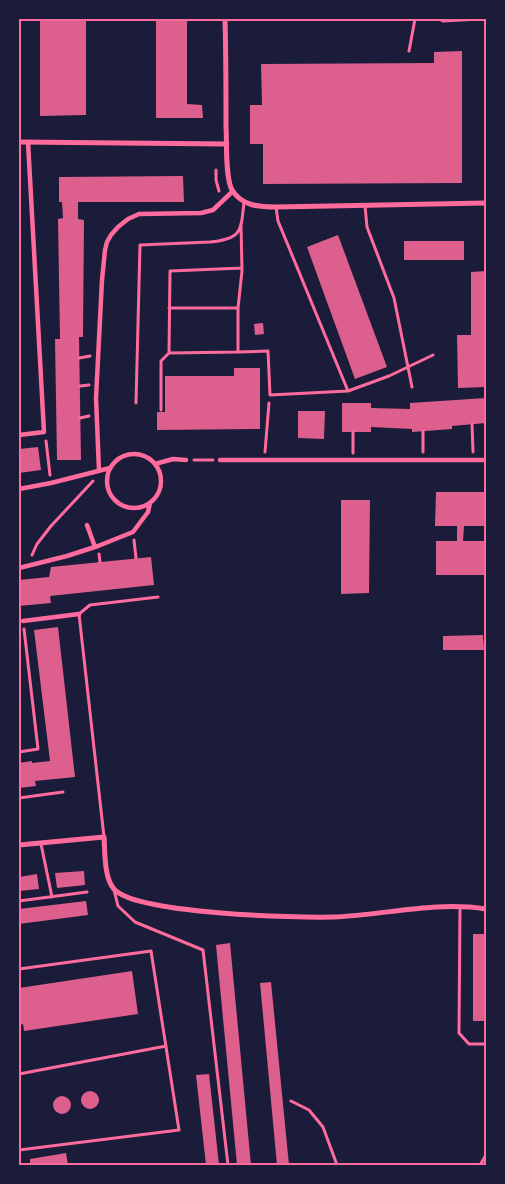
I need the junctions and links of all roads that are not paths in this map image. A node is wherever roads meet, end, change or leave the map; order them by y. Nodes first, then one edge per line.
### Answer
1 (225, 19) edge
2 (19, 142) edge
3 (28, 142) junction
4 (227, 144) junction
5 (232, 191) junction
6 (244, 202) junction
7 (486, 204) edge
8 (366, 206) junction
9 (276, 207) junction
10 (241, 224) junction
11 (242, 268) junction
12 (169, 308) junction
13 (238, 308) junction
14 (238, 352) junction
15 (169, 353) junction
16 (433, 355) dead end
17 (408, 367) junction
18 (412, 388) dead end
19 (348, 391) junction
20 (136, 403) dead end
21 (161, 410) dead end
22 (19, 435) edge
23 (186, 460) road end
24 (220, 460) road end
25 (486, 460) edge
26 (155, 464) junction
27 (110, 468) junction
28 (99, 471) junction
29 (19, 490) edge
30 (150, 503) junction
31 (87, 526) dead end
32 (95, 547) junction
33 (19, 568) edge
34 (158, 597) dead end
35 (80, 614) junction
36 (23, 621) road end
37 (104, 837) junction
38 (41, 843) junction
39 (19, 845) edge
40 (114, 889) junction
41 (87, 892) dead end
42 (52, 897) junction
43 (19, 901) edge
44 (460, 907) junction
45 (486, 909) edge
46 (19, 969) edge
47 (486, 1044) edge
48 (166, 1046) junction
49 (19, 1074) edge
50 (19, 1150) edge
51 (228, 1165) edge

1 - 4 street
2 - 3 street
3 - 4 street
3 - 22 street
4 - 5 street
5 - 6 street
5 - 28 street
6 - 9 street
6 - 10 lane
7 - 8 street
8 - 9 street
8 - 17 lane
9 - 19 lane
10 - 11 lane
10 - 20 lane
11 - 12 lane
11 - 13 lane
12 - 13 lane
12 - 15 lane
13 - 14 lane
14 - 15 lane
14 - 19 lane
15 - 21 lane
16 - 17 lane
17 - 18 lane
17 - 19 lane
23 - 26 street
24 - 25 street
26 - 27 street
26 - 30 street
27 - 28 street
27 - 30 street
28 - 29 street
30 - 32 street
31 - 32 street
32 - 33 street
34 - 35 lane
35 - 36 street
35 - 37 lane
37 - 38 street
37 - 40 street
38 - 39 street
38 - 42 lane
40 - 44 street
40 - 51 lane
41 - 42 lane
42 - 43 lane
44 - 45 street
44 - 47 lane
46 - 48 lane
48 - 49 lane
48 - 50 lane

